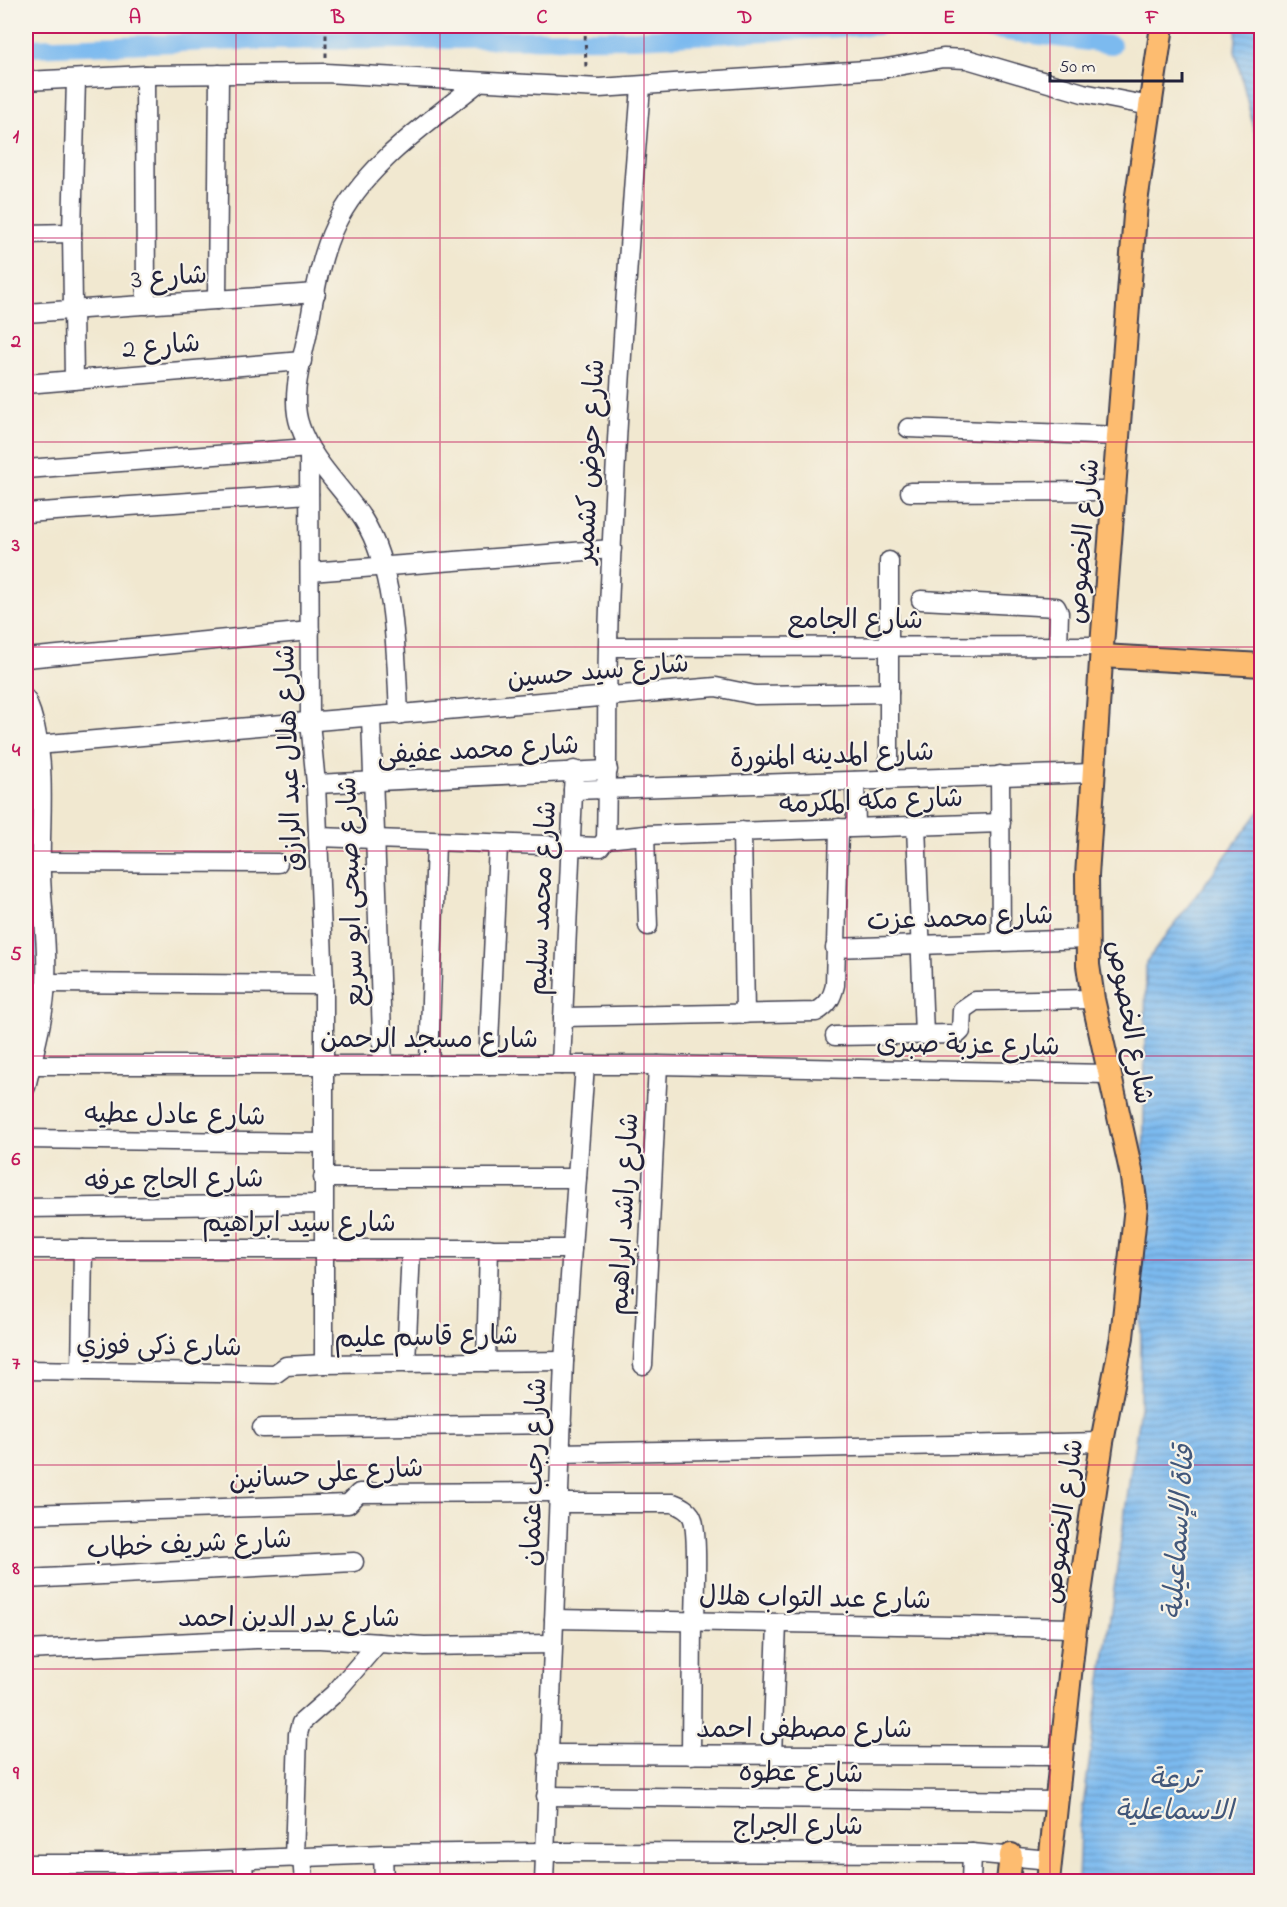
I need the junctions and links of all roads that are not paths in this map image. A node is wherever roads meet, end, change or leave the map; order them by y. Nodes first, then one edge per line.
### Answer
1 (1162, 26) edge
2 (219, 74) junction
3 (145, 75) junction
4 (76, 79) junction
5 (26, 81) edge
6 (479, 82) junction
7 (641, 87) junction
8 (1150, 105) junction
9 (72, 233) junction
10 (26, 234) edge
11 (316, 293) junction
12 (217, 300) junction
13 (146, 305) junction
14 (72, 310) junction
15 (26, 313) edge
16 (302, 361) junction
17 (74, 380) junction
18 (26, 384) edge
19 (908, 428) dead end
20 (1120, 436) junction
21 (309, 448) junction
22 (26, 470) edge
23 (1116, 491) junction
24 (910, 492) dead end
25 (309, 494) junction
26 (26, 513) edge
27 (612, 549) junction
28 (889, 561) dead end
29 (382, 567) junction
30 (310, 572) junction
31 (921, 600) dead end
32 (310, 632) junction
33 (889, 646) junction
34 (1058, 646) junction
35 (608, 647) junction
36 (1102, 651) junction
37 (26, 658) edge
38 (1262, 665) edge
39 (889, 693) junction
40 (609, 694) junction
41 (26, 699) edge
42 (399, 715) junction
43 (371, 717) junction
44 (310, 722) junction
45 (38, 745) junction
46 (574, 770) junction
47 (608, 770) junction
48 (1094, 773) junction
49 (1000, 776) junction
50 (889, 780) junction
51 (855, 781) junction
52 (374, 782) junction
53 (316, 784) junction
54 (607, 788) junction
55 (573, 790) junction
56 (1001, 823) junction
57 (916, 825) junction
58 (847, 828) junction
59 (742, 831) junction
60 (645, 836) junction
61 (318, 837) junction
62 (375, 839) junction
63 (436, 842) junction
64 (605, 843) junction
65 (498, 845) junction
66 (570, 847) junction
67 (41, 862) junction
68 (278, 863) dead end
69 (648, 926) dead end
70 (1087, 939) junction
71 (1001, 942) junction
72 (919, 945) junction
73 (836, 948) junction
74 (46, 982) junction
75 (324, 985) junction
76 (1093, 999) junction
77 (745, 1014) junction
78 (563, 1017) junction
79 (924, 1035) junction
80 (835, 1036) dead end
81 (31, 1065) junction
82 (323, 1065) junction
83 (383, 1065) junction
84 (429, 1065) junction
85 (488, 1065) junction
86 (561, 1065) junction
87 (585, 1065) junction
88 (658, 1065) junction
89 (827, 1068) joint
90 (1108, 1074) junction
91 (26, 1087) edge
92 (26, 1139) edge
93 (323, 1143) junction
94 (323, 1178) junction
95 (577, 1178) junction
96 (323, 1204) junction
97 (26, 1208) edge
98 (322, 1248) junction
99 (489, 1248) junction
100 (572, 1248) junction
101 (26, 1249) edge
102 (83, 1249) junction
103 (411, 1249) junction
104 (564, 1361) junction
105 (486, 1362) junction
106 (406, 1363) junction
107 (324, 1364) junction
108 (643, 1365) dead end
109 (288, 1366) joint
110 (26, 1370) edge
111 (81, 1370) junction
112 (562, 1424) junction
113 (262, 1428) dead end
114 (1102, 1442) junction
115 (560, 1453) junction
116 (559, 1498) junction
117 (26, 1514) edge
118 (354, 1562) dead end
119 (26, 1579) edge
120 (554, 1619) junction
121 (694, 1622) junction
122 (777, 1624) junction
123 (1075, 1628) junction
124 (378, 1643) junction
125 (552, 1644) junction
126 (26, 1650) edge
127 (548, 1754) junction
128 (692, 1755) junction
129 (772, 1755) junction
130 (1060, 1756) junction
131 (546, 1796) junction
132 (1056, 1802) junction
133 (546, 1852) junction
134 (972, 1853) junction
135 (383, 1854) junction
136 (1011, 1855) junction
137 (298, 1857) junction
138 (243, 1860) junction
139 (26, 1864) edge
140 (1049, 1871) edge
141 (244, 1881) edge
142 (304, 1881) edge
143 (384, 1881) edge
144 (544, 1881) edge
145 (971, 1881) edge
146 (1008, 1881) edge

1 - 8 main road, شارع الخصوص
2 - 3 street
2 - 6 street
2 - 12 street
3 - 4 street
3 - 13 street
4 - 5 street
4 - 9 street
6 - 7 street
6 - 11 street
7 - 8 street
7 - 27 street, شارع حوض كشمير
8 - 20 main road, شارع الخصوص
9 - 10 street
9 - 14 street
11 - 12 street, شارع 3
11 - 16 street
12 - 13 street, شارع 3
13 - 14 street, شارع 3
14 - 15 street, شارع 3
14 - 17 street
16 - 17 street, شارع 2
16 - 21 street
17 - 18 street, شارع 2
19 - 20 street
20 - 23 main road, شارع الخصوص
21 - 22 street
21 - 25 street, شارع هلال عبد الرازق
21 - 29 street
23 - 24 street
23 - 36 main road, شارع الخصوص
25 - 26 street
25 - 30 street, شارع هلال عبد الرازق
27 - 29 street
27 - 35 street, شارع حوض كشمير
28 - 33 street
29 - 30 street
29 - 42 street
30 - 32 street, شارع هلال عبد الرازق
31 - 34 street
32 - 37 street
32 - 44 street, شارع هلال عبد الرازق
33 - 34 street, شارع الجامع
33 - 35 street, شارع الجامع
33 - 39 street
34 - 36 street, شارع الجامع
35 - 40 street, شارع حوض كشمير
36 - 38 main road
36 - 48 main road, شارع الخصوص
39 - 40 street, شارع سيد حسين
39 - 50 street
40 - 42 street, شارع سيد حسين
40 - 47 street, شارع حوض كشمير
41 - 45 street
42 - 43 street, شارع سيد حسين
43 - 44 street, شارع سيد حسين
43 - 52 street, شارع صبحى ابو سريع
44 - 45 street
44 - 53 street, شارع هلال عبد الرازق
45 - 67 street
46 - 47 street, شارع محمد عفيفى
46 - 52 street, شارع محمد عفيفى
46 - 55 street, شارع محمد سليم
47 - 54 street, شارع حوض كشمير
48 - 49 street, شارع المدينه المنورة
48 - 70 main road, شارع الخصوص
49 - 50 street, شارع المدينه المنورة
49 - 56 street
50 - 51 street, شارع المدينه المنورة
51 - 54 street, شارع المدينه المنورة
51 - 58 street
52 - 53 street, شارع محمد عفيفى
52 - 62 street, شارع صبحى ابو سريع
53 - 61 street, شارع هلال عبد الرازق
54 - 55 street, شارع المدينه المنورة
54 - 64 street, شارع حوض كشمير
55 - 66 street, شارع محمد سليم
56 - 57 street, شارع مكه المكرمه
56 - 71 street
57 - 58 street, شارع مكه المكرمه
57 - 72 street
58 - 59 street, شارع مكه المكرمه
58 - 73 street
59 - 60 street, شارع مكه المكرمه
59 - 77 street, شارع مكه المكرمه
60 - 64 street, شارع مكه المكرمه
60 - 69 street
61 - 62 street, شارع مكه المكرمه
61 - 75 street, شارع هلال عبد الرازق
62 - 63 street, شارع مكه المكرمه
62 - 83 street, شارع صبحى ابو سريع
63 - 65 street, شارع مكه المكرمه
63 - 84 street
64 - 66 street, شارع مكه المكرمه
65 - 66 street, شارع مكه المكرمه
65 - 85 street
66 - 78 street, شارع محمد سليم
67 - 68 street
67 - 74 street
70 - 71 street, شارع محمد عزت
70 - 76 main road, شارع الخصوص
71 - 72 street, شارع محمد عزت
72 - 73 street, شارع محمد عزت
72 - 79 street
73 - 77 street
74 - 75 street
74 - 81 street
75 - 82 street, شارع هلال عبد الرازق
76 - 79 street
76 - 90 main road, شارع الخصوص
77 - 78 street
78 - 86 street, شارع محمد سليم
79 - 80 street
81 - 82 street, شارع مسجد الرحمن
81 - 91 street
82 - 83 street, شارع مسجد الرحمن
82 - 93 street, شارع هلال عبد الرازق
83 - 84 street, شارع مسجد الرحمن
84 - 85 street, شارع مسجد الرحمن
85 - 86 street, شارع مسجد الرحمن
86 - 87 street, شارع مسجد الرحمن
87 - 88 street, شارع مسجد الرحمن
87 - 95 street, شارع رجب عثمان
88 - 89 street, شارع مسجد الرحمن
88 - 108 street, شارع راشد ابراهيم
89 - 90 street, شارع عزبة صبرى
90 - 114 main road, شارع الخصوص
92 - 93 street, شارع عادل عطيه
93 - 94 street, شارع هلال عبد الرازق
94 - 95 street
94 - 96 street, شارع هلال عبد الرازق
95 - 100 street, شارع رجب عثمان
96 - 97 street, شارع الحاج عرفه
96 - 98 street, شارع هلال عبد الرازق
98 - 102 street, شارع سيد ابراهيم
98 - 103 street, شارع سيد ابراهيم
98 - 107 street, شارع هلال عبد الرازق
99 - 100 street, شارع سيد ابراهيم
99 - 103 street, شارع سيد ابراهيم
99 - 105 street
100 - 104 street, شارع رجب عثمان
101 - 102 street, شارع سيد ابراهيم
102 - 111 street
103 - 106 street
104 - 105 street, شارع قاسم عليم
104 - 112 street, شارع رجب عثمان
105 - 106 street, شارع قاسم عليم
106 - 107 street, شارع قاسم عليم
107 - 109 street, شارع قاسم عليم
109 - 111 street, شارع ذكى فوزي
110 - 111 street, شارع ذكى فوزي
112 - 113 street
112 - 115 street, شارع رجب عثمان
114 - 115 street
114 - 123 main road, شارع الخصوص
115 - 116 street, شارع رجب عثمان
116 - 117 street, شارع على حسانين
116 - 120 street, شارع رجب عثمان
116 - 121 street, شارع على حسانين
118 - 119 street, شارع شريف خطاب
120 - 121 street, شارع عبد التواب هلال
120 - 125 street, شارع رجب عثمان
121 - 122 street, شارع عبد التواب هلال
121 - 128 street, شارع على حسانين
122 - 123 street, شارع عبد التواب هلال
122 - 129 street
123 - 130 main road, شارع الخصوص
124 - 125 street, شارع بدر الدين احمد
124 - 126 street, شارع بدر الدين احمد
124 - 137 street
125 - 127 street, شارع رجب عثمان
127 - 128 street, شارع مصطفى احمد
127 - 131 street, شارع رجب عثمان
128 - 129 street, شارع مصطفى احمد
129 - 130 street, شارع مصطفى احمد
130 - 132 main road, شارع الخصوص
131 - 132 street, شارع عطوه
131 - 133 street, شارع رجب عثمان
132 - 140 main road, شارع الخصوص
133 - 134 street, شارع الجراج
133 - 135 street, شارع الجراج
133 - 144 street, شارع رجب عثمان
134 - 136 street, شارع الجراج
134 - 145 street
135 - 137 street, شارع الجراج
135 - 143 street
136 - 140 street, شارع الجراج
136 - 146 main road
137 - 138 street, شارع الجراج
137 - 142 street
138 - 139 street, شارع الجراج
138 - 141 street

